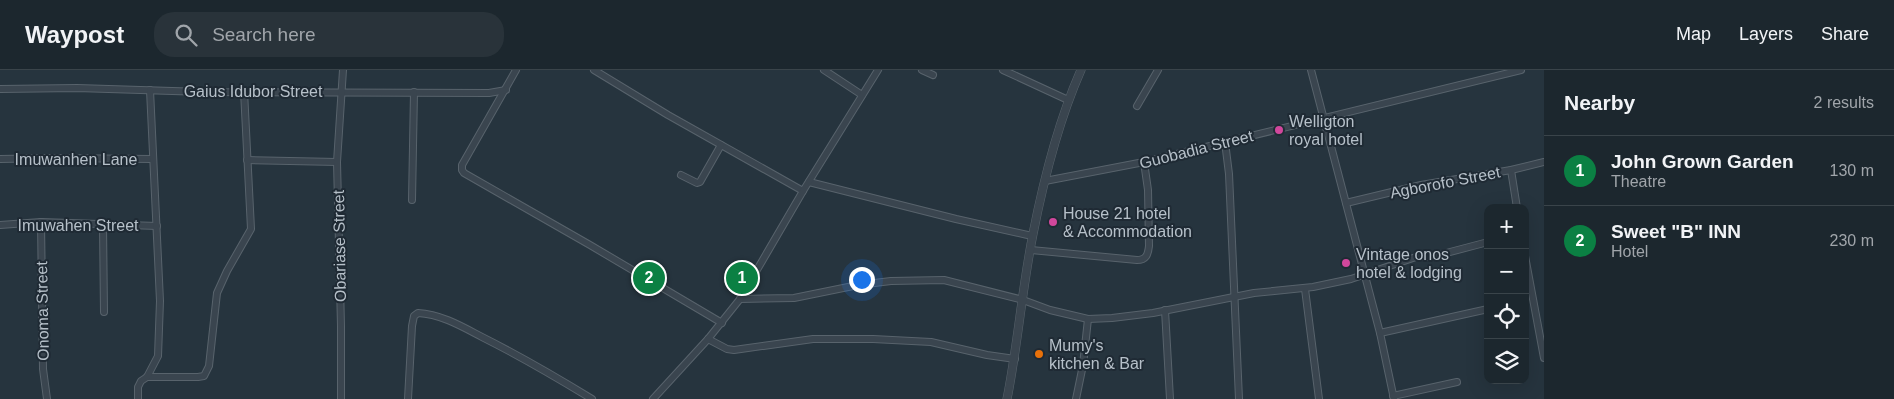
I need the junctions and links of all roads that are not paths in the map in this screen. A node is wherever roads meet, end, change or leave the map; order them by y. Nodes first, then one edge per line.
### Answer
1 (343, 70) edge
2 (516, 70) edge
3 (594, 70) edge
4 (824, 70) edge
5 (878, 70) edge
6 (922, 70) edge
7 (1003, 70) edge
8 (1081, 70) edge
9 (1158, 70) edge
10 (1311, 70) edge
11 (1521, 70) edge
12 (933, 75) dead end
13 (0, 89) edge
14 (150, 90) junction
15 (506, 90) junction
16 (244, 91) junction
17 (342, 92) junction
18 (414, 92) junction
19 (862, 95) junction
20 (1068, 100) junction
21 (1138, 106) dead end
22 (1323, 118) junction
23 (1225, 142) junction
24 (721, 145) junction
25 (0, 159) edge
26 (152, 159) junction
27 (247, 160) junction
28 (337, 162) junction
29 (1144, 162) junction
30 (1544, 162) edge
31 (1512, 170) junction
32 (681, 175) dead end
33 (809, 182) junction
34 (1045, 182) junction
35 (803, 192) junction
36 (412, 200) dead end
37 (1346, 203) junction
38 (1516, 204) edge
39 (41, 222) junction
40 (0, 225) edge
41 (103, 225) junction
42 (157, 226) junction
43 (1032, 236) junction
44 (1484, 243) edge
45 (1031, 250) junction
46 (1365, 273) junction
47 (1529, 275) edge
48 (1305, 288) junction
49 (1235, 296) junction
50 (740, 299) junction
51 (1534, 299) junction
52 (1023, 300) junction
53 (1529, 300) edge
54 (1165, 310) junction
55 (1484, 310) edge
56 (104, 312) dead end
57 (1088, 318) junction
58 (722, 323) junction
59 (1380, 333) junction
60 (708, 339) junction
61 (1544, 358) edge
62 (1015, 359) junction
63 (147, 377) junction
64 (1457, 382) dead end
65 (1393, 398) edge
66 (47, 399) edge
67 (138, 399) edge
68 (340, 399) edge
69 (408, 399) edge
70 (592, 399) edge
71 (653, 399) edge
72 (1007, 399) edge
73 (1076, 399) edge
74 (1170, 399) edge
75 (1239, 399) edge
76 (1319, 399) edge

1 - 17 street, Obariase Street
2 - 15 street
3 - 24 street
4 - 19 street
5 - 19 street
6 - 12 street
7 - 20 street
8 - 20 street
9 - 21 street
10 - 22 street
11 - 22 street, Guobadia Street
13 - 14 street, Gaius Idubor Street
14 - 16 street, Gaius Idubor Street
14 - 26 street
15 - 18 street, Gaius Idubor Street
15 - 58 street
16 - 17 street, Gaius Idubor Street
16 - 27 street
17 - 18 street, Gaius Idubor Street
17 - 28 street, Obariase Street
18 - 36 street
19 - 33 street
20 - 34 street
22 - 23 street, Guobadia Street
22 - 37 street
23 - 29 street, Guobadia Street
23 - 49 street
24 - 32 street
24 - 35 street
25 - 26 street, Imuwanhen Lane
26 - 42 street
27 - 28 street
27 - 63 street
28 - 68 street, Obariase Street
29 - 34 street, Guobadia Street
29 - 45 street
30 - 31 street, Agborofo Street
31 - 37 street, Agborofo Street
31 - 38 street
33 - 35 street
33 - 43 street
34 - 43 street
35 - 50 street
37 - 46 street
39 - 40 street, Imuwahen Street
39 - 41 street, Imuwahen Street
39 - 66 street, Onoma Street
41 - 42 street, Imuwahen Street
41 - 56 street
42 - 63 street
43 - 45 street
44 - 46 street
45 - 52 street
46 - 48 street
46 - 59 street
47 - 51 street
48 - 49 street
48 - 76 street
49 - 54 street
49 - 75 street
50 - 52 street
50 - 58 street
51 - 53 street
51 - 61 street
52 - 57 street
52 - 62 street
54 - 57 street
54 - 74 street
55 - 59 street
57 - 73 street
58 - 60 street
59 - 65 street
60 - 62 street
60 - 71 street
62 - 72 street
63 - 67 street
64 - 65 street
69 - 70 street

